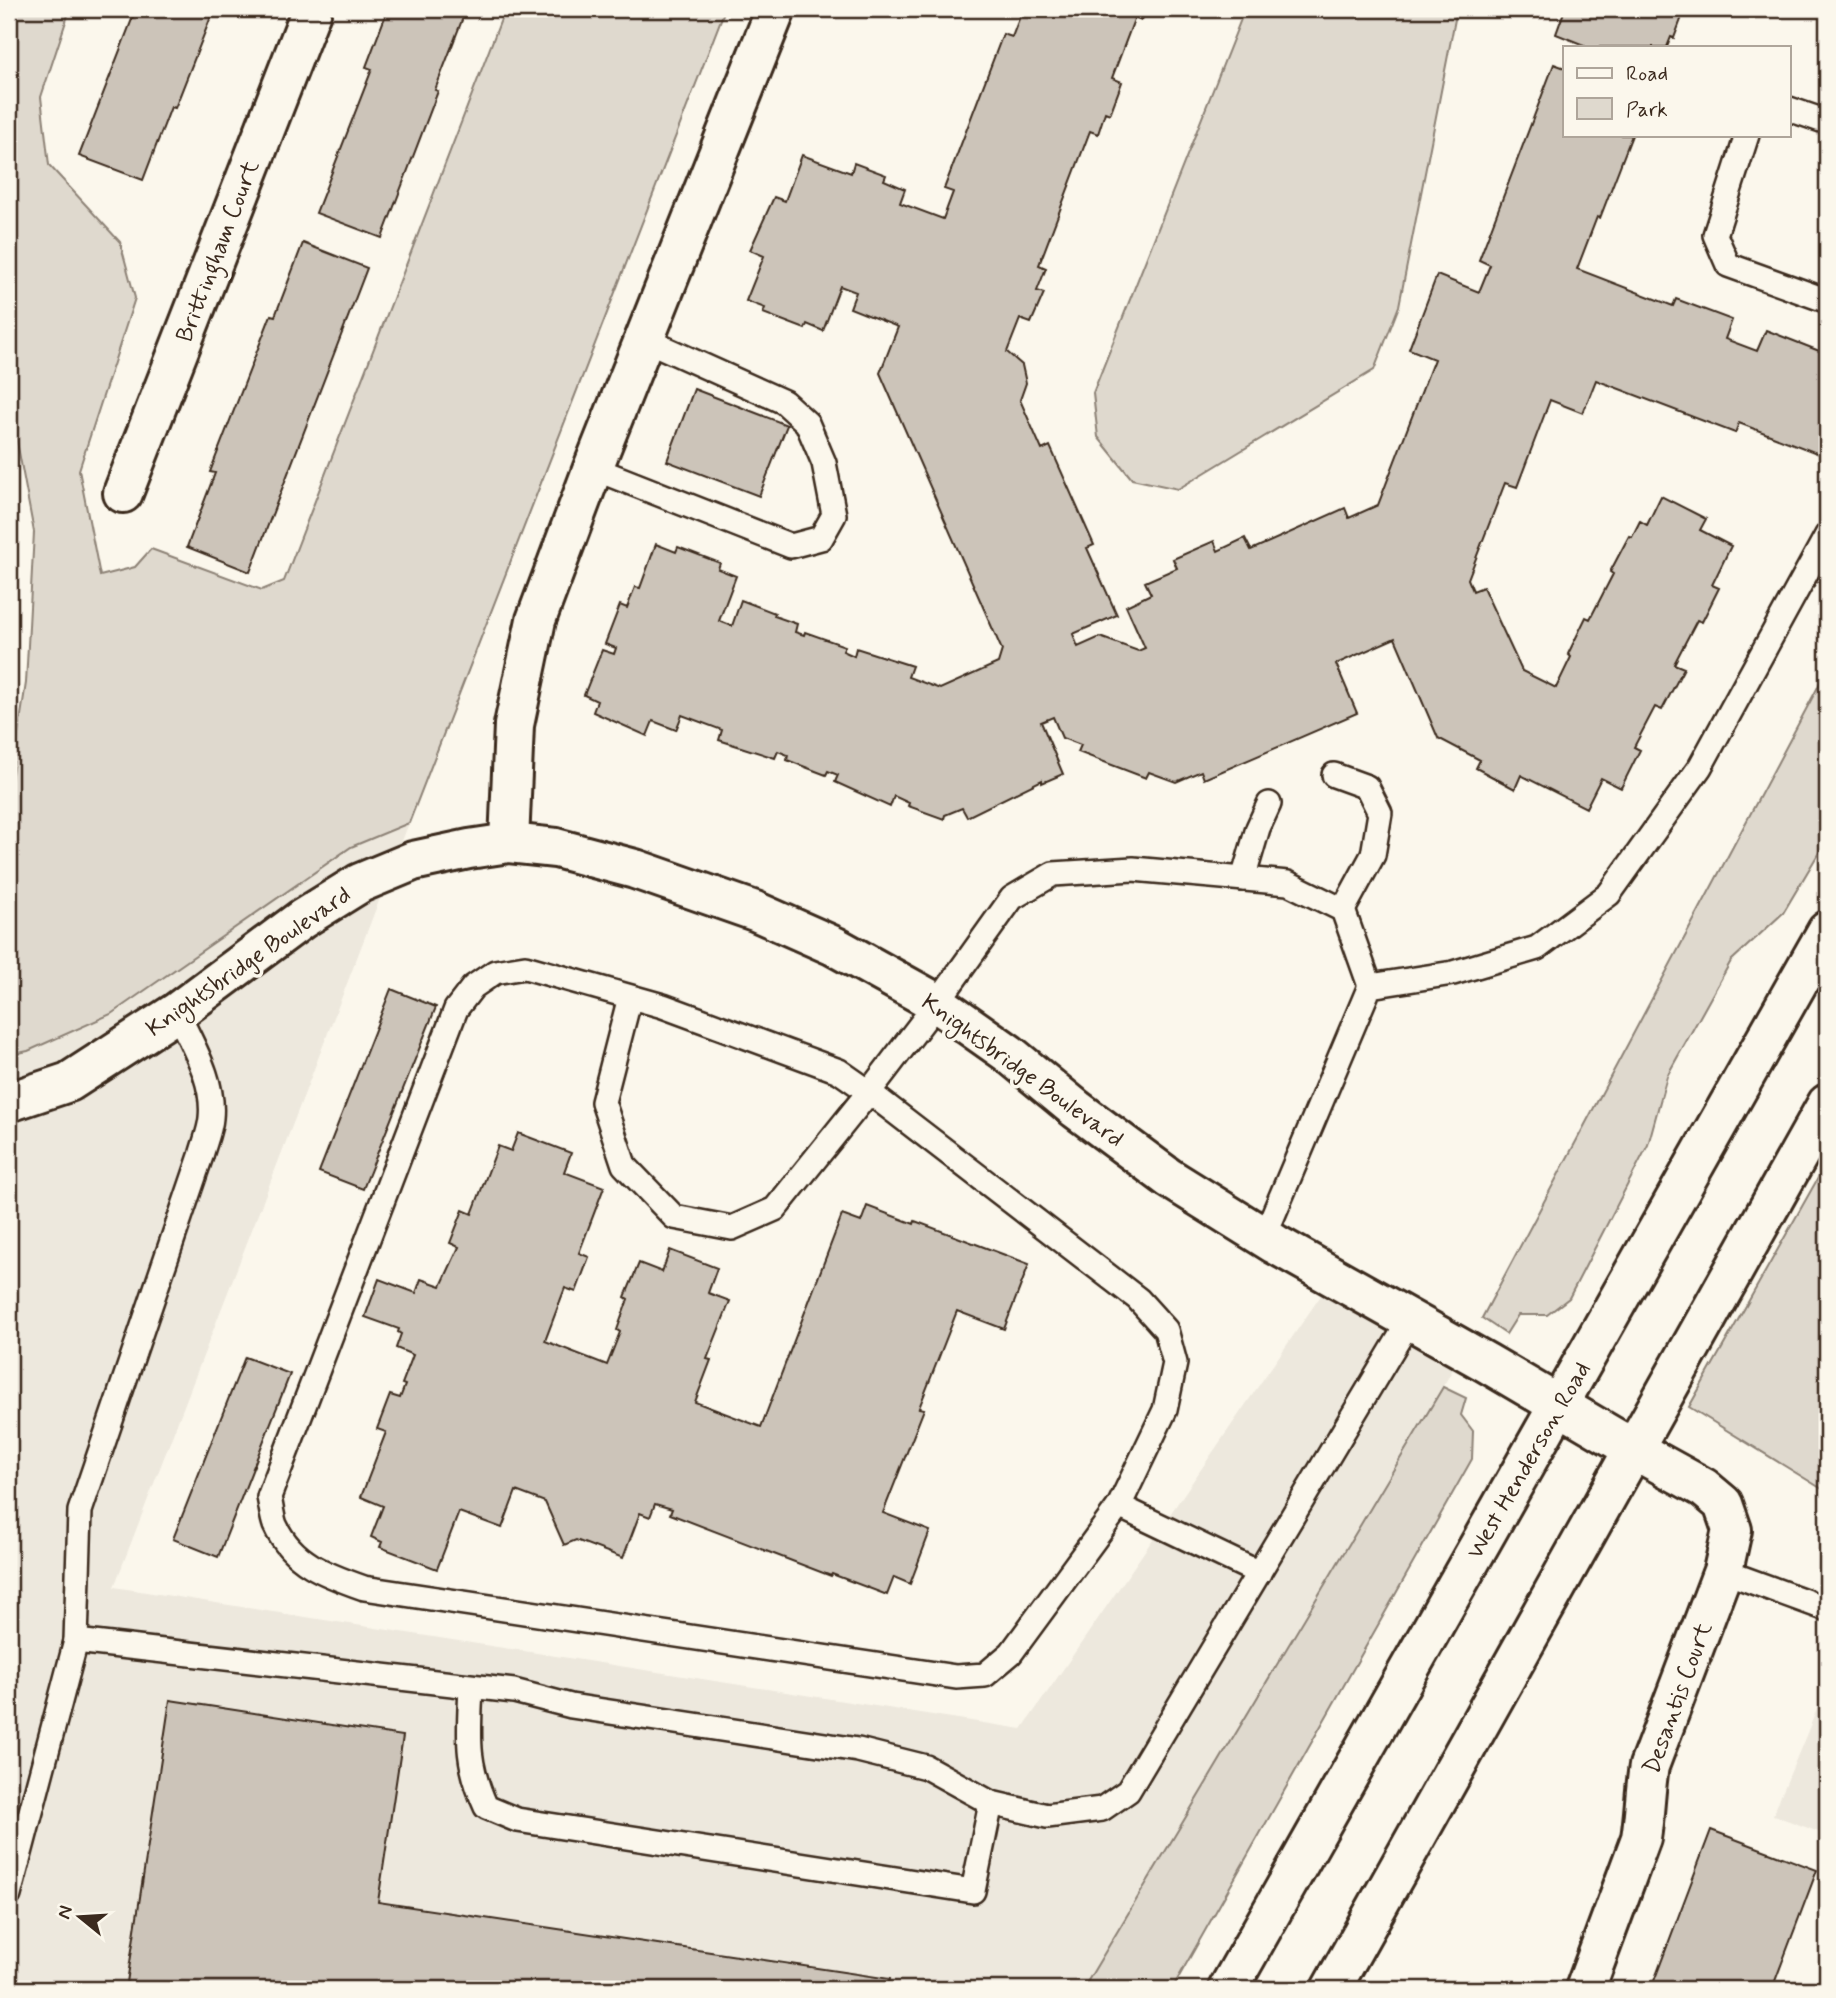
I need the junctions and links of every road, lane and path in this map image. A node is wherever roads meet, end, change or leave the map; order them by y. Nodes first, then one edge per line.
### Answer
1 (312, 9) edge
2 (776, 9) edge
3 (1790, 109) edge
4 (1827, 122) edge
5 (1747, 136) edge
6 (1826, 298) edge
7 (644, 339) junction
8 (593, 468) junction
9 (123, 493) dead end
10 (1827, 535) edge
11 (1334, 775) dead end
12 (1269, 804) dead end
13 (509, 843) junction
14 (1243, 879) junction
15 (1343, 910) junction
16 (1827, 931) edge
17 (1370, 986) junction
18 (630, 997) junction
19 (937, 1003) junction
20 (177, 1012) junction
21 (869, 1092) junction
22 (9, 1102) edge
23 (1827, 1104) edge
24 (1264, 1237) junction
25 (1410, 1320) junction
26 (1558, 1405) junction
27 (1635, 1450) junction
28 (1119, 1506) junction
29 (1723, 1571) junction
30 (1259, 1573) junction
31 (1827, 1609) edge
32 (76, 1641) junction
33 (471, 1687) junction
34 (991, 1802) junction
35 (9, 1895) edge
36 (1228, 1989) edge
37 (1331, 1989) edge
38 (1585, 1989) edge

1 - 9 street, Brittingham Court
2 - 7 street
3 - 4 lane
5 - 6 lane
7 - 8 street
7 - 8 lane
8 - 13 street
10 - 17 lane
11 - 15 lane
12 - 14 lane
13 - 19 street, Knightsbridge Boulevard
13 - 20 street, Knightsbridge Boulevard
14 - 15 lane
14 - 19 lane
15 - 17 lane
16 - 26 street, West Henderson Road
17 - 24 lane
18 - 21 lane
18 - 21 lane
18 - 28 lane
19 - 21 lane
19 - 24 street, Knightsbridge Boulevard
20 - 22 street, Knightsbridge Boulevard
20 - 32 lane
21 - 28 lane
23 - 27 street
24 - 25 street, Knightsbridge Boulevard
25 - 26 street, Knightsbridge Boulevard
25 - 30 lane
26 - 27 street, Knightsbridge Boulevard
26 - 36 street, West Henderson Road
27 - 29 street, Desantis Court
27 - 37 street
28 - 30 lane
29 - 31 lane
29 - 38 street, Desantis Court
30 - 34 lane
32 - 33 lane
32 - 35 lane
33 - 34 lane
33 - 34 lane

